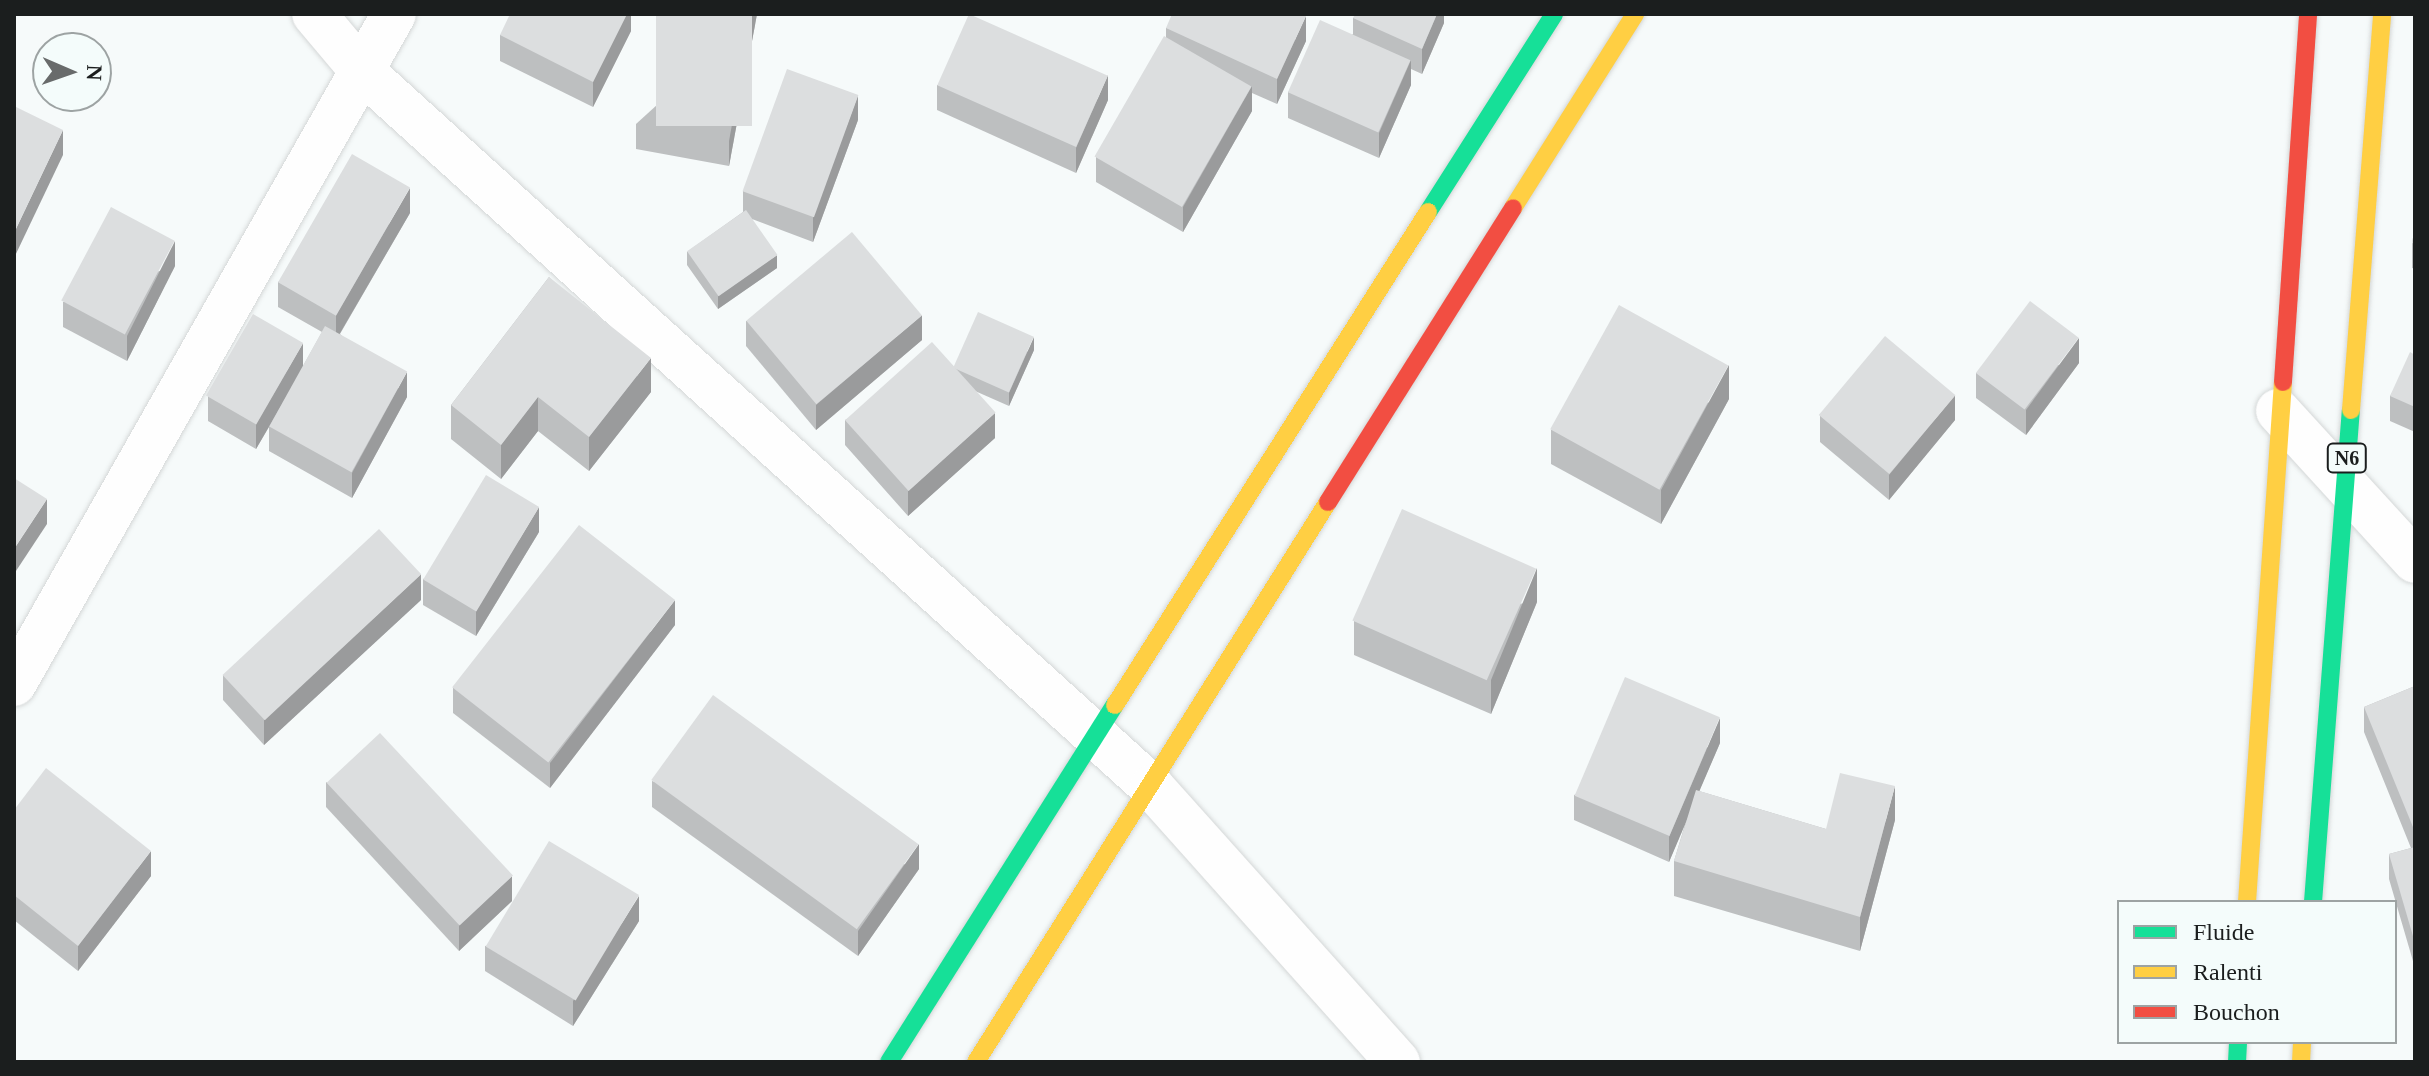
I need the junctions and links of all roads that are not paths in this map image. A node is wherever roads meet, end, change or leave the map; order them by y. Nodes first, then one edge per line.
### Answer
1 (314, 14) edge
2 (394, 14) edge
3 (1554, 14) edge
4 (1635, 14) edge
5 (2308, 14) edge
6 (2382, 14) edge
7 (362, 71) junction
8 (2278, 411) junction
9 (2345, 485) junction
10 (2415, 561) edge
11 (14, 684) edge
12 (1099, 737) junction
13 (1152, 787) junction
14 (2247, 900) edge
15 (2313, 900) edge
16 (889, 1062) edge
17 (976, 1062) edge
18 (1398, 1062) edge

1 - 7 street
2 - 7 street
3 - 12 main road
4 - 13 main road
5 - 8 main road
6 - 9 main road, N6
7 - 11 street
7 - 12 street
8 - 9 street
8 - 14 main road
9 - 10 street
9 - 15 main road, N6
12 - 13 street
12 - 16 main road
13 - 17 main road
13 - 18 street

